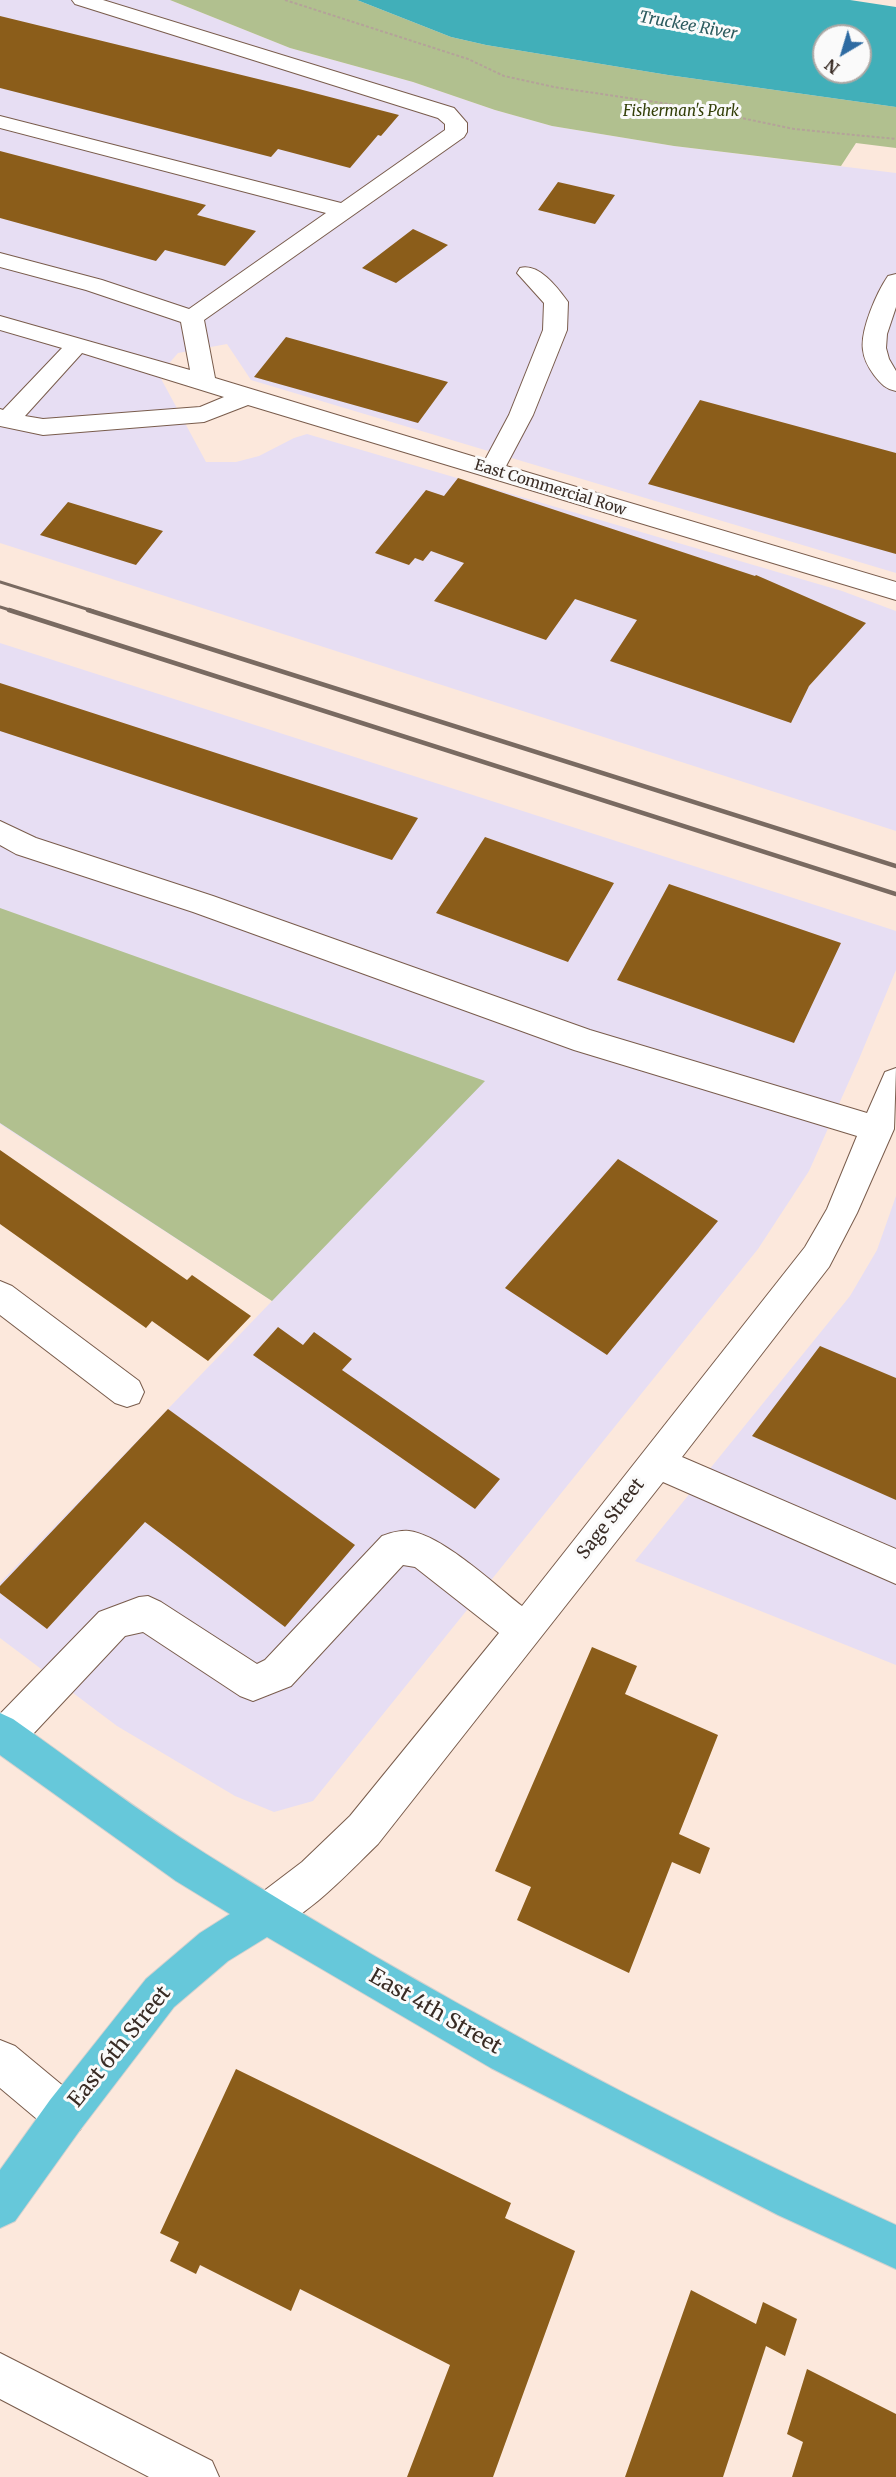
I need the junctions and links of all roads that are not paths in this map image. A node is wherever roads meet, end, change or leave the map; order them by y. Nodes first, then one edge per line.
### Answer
1 (82, 0) edge
2 (0, 122) edge
3 (345, 211) junction
4 (0, 260) edge
5 (528, 273) dead end
6 (896, 280) edge
7 (192, 318) junction
8 (0, 322) edge
9 (78, 344) junction
10 (204, 383) junction
11 (896, 384) edge
12 (246, 397) junction
13 (4, 418) edge
14 (491, 471) junction
15 (896, 591) edge
16 (0, 832) edge
17 (896, 1081) edge
18 (878, 1129) junction
19 (0, 1296) edge
20 (127, 1392) dead end
21 (656, 1462) junction
22 (896, 1567) edge
23 (524, 1630) junction
24 (2, 1734) edge
25 (266, 1914) junction
26 (0, 2061) edge
27 (65, 2115) junction
28 (0, 2206) edge
29 (896, 2247) edge
30 (0, 2375) edge
31 (196, 2477) edge

1 - 3 street
2 - 3 street
3 - 7 street
4 - 7 street
5 - 14 street
6 - 11 street
7 - 10 street
8 - 9 street, East Commercial Row
9 - 10 street, East Commercial Row
9 - 13 street
10 - 12 street, East Commercial Row
12 - 13 street
12 - 14 street, East Commercial Row
14 - 15 street, East Commercial Row
16 - 18 street
17 - 18 street, Sage Street
18 - 21 street, Sage Street
19 - 20 street
21 - 22 street
21 - 23 street, Sage Street
23 - 24 street
23 - 25 street, Sage Street
24 - 25 main road, East 4th Street
25 - 27 main road, East 6th Street
25 - 29 main road, East 4th Street
26 - 27 street
27 - 28 main road, East 6th Street
30 - 31 street

